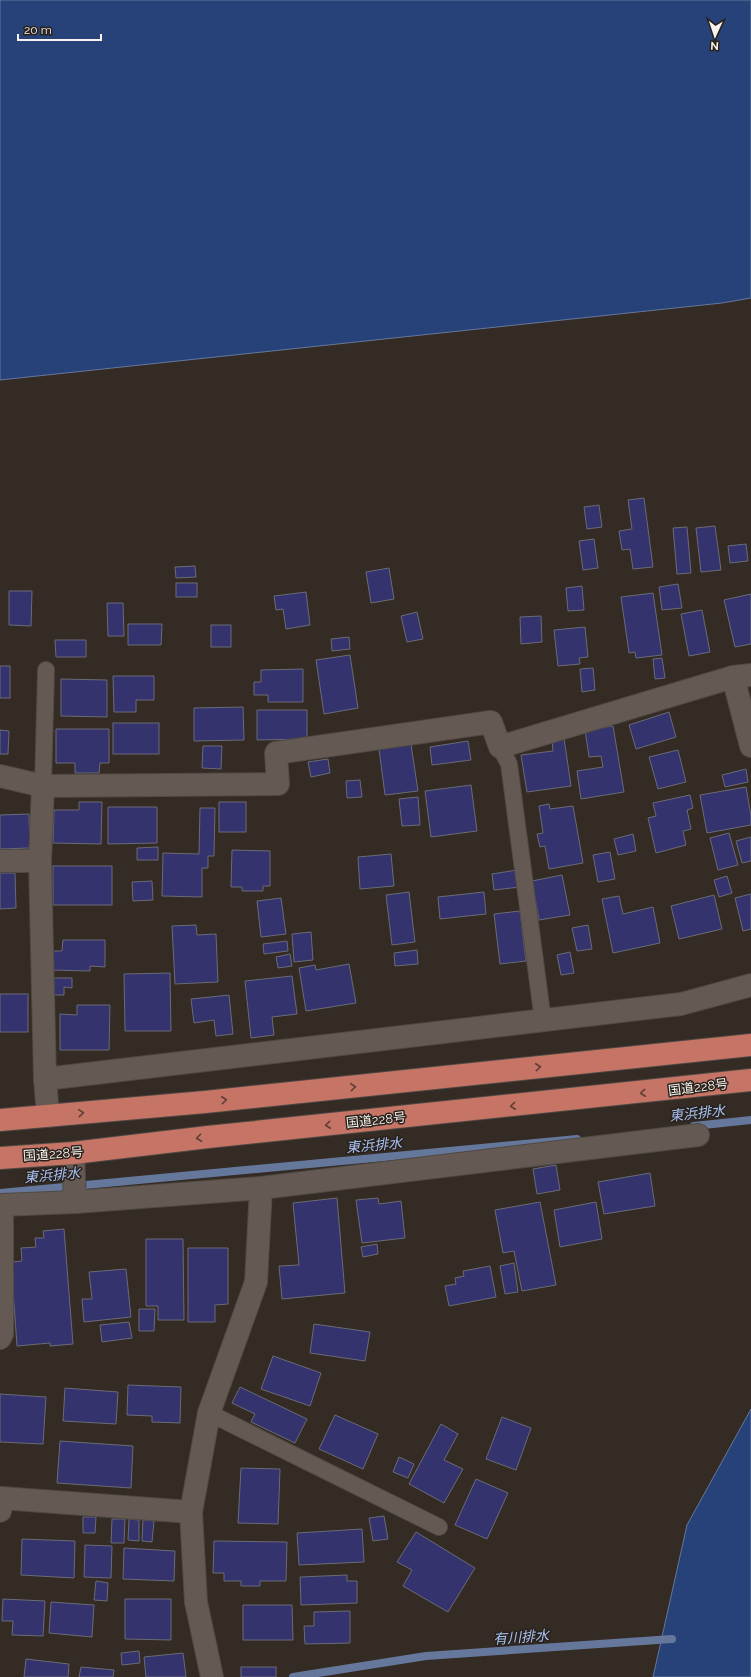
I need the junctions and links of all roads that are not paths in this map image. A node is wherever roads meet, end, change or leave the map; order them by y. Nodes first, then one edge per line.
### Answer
1 (46, 670) dead end
2 (742, 676) edge
3 (751, 746) edge
4 (500, 747) junction
5 (0, 776) edge
6 (43, 786) junction
7 (0, 861) edge
8 (40, 861) junction
9 (751, 985) edge
10 (543, 1021) junction
11 (751, 1045) edge
12 (45, 1079) junction
13 (751, 1080) edge
14 (48, 1116) junction
15 (0, 1120) edge
16 (698, 1135) dead end
17 (73, 1153) junction
18 (0, 1158) edge
19 (261, 1188) junction
20 (75, 1202) junction
21 (0, 1338) edge
22 (209, 1413) junction
23 (0, 1511) edge
24 (191, 1512) junction
25 (439, 1527) dead end
26 (212, 1677) edge

1 - 6 lane
2 - 3 street
2 - 4 street
4 - 6 street
4 - 10 lane
5 - 6 street
6 - 8 street
7 - 8 street
8 - 12 street
9 - 10 street
10 - 12 street
14 -> 11 highway
12 - 14 street
13 -> 17 highway, 国道228号
14 - 15 highway
16 - 19 street
17 - 18 highway, 国道228号
17 - 20 street
19 - 20 street
19 - 22 street
20 - 21 street
22 - 24 street
22 - 25 lane
23 - 24 street
24 - 26 street

